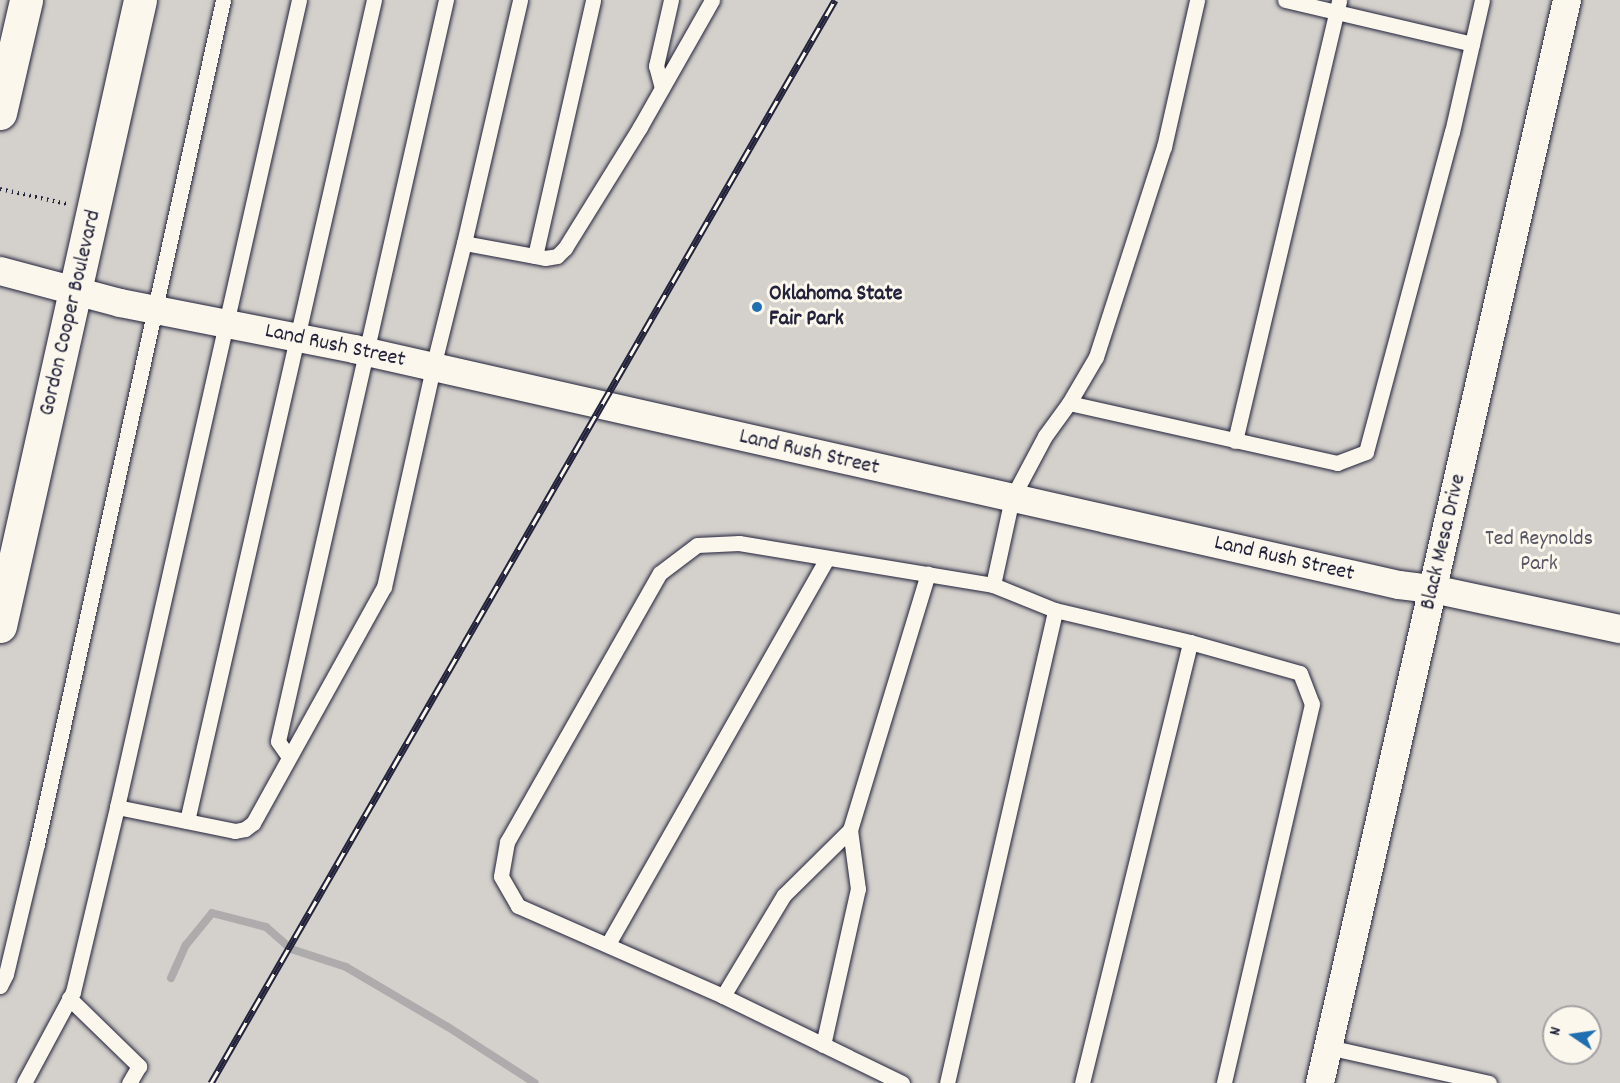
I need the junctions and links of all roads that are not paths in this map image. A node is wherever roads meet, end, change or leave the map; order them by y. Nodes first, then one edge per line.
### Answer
1 (26, 0) edge
2 (140, 0) edge
3 (223, 0) edge
4 (299, 0) edge
5 (374, 0) edge
6 (446, 0) edge
7 (520, 0) edge
8 (593, 0) edge
9 (671, 0) edge
10 (712, 0) edge
11 (1197, 0) edge
12 (1285, 0) edge
13 (1482, 0) edge
14 (1567, 0) edge
15 (1338, 6) edge
16 (1472, 44) junction
17 (662, 88) junction
18 (0, 113) edge
19 (464, 243) junction
20 (535, 256) junction
21 (0, 271) edge
22 (76, 291) junction
23 (154, 309) junction
24 (226, 322) junction
25 (298, 338) junction
26 (367, 352) junction
27 (433, 368) junction
28 (1069, 403) junction
29 (1235, 441) junction
30 (1012, 498) junction
31 (827, 559) junction
32 (928, 574) junction
33 (993, 585) junction
34 (1433, 589) junction
35 (1055, 610) junction
36 (0, 626) edge
37 (1620, 628) edge
38 (1190, 642) junction
39 (289, 757) junction
40 (117, 807) junction
41 (187, 822) junction
42 (850, 830) junction
43 (608, 944) junction
44 (0, 986) edge
45 (723, 996) junction
46 (69, 998) junction
47 (823, 1045) junction
48 (1328, 1047) junction
49 (24, 1083) edge
50 (129, 1083) edge
51 (902, 1083) edge
52 (947, 1083) edge
53 (1082, 1083) edge
54 (1224, 1083) edge
55 (1320, 1083) edge
56 (1489, 1083) edge

1 - 18 street
2 - 22 street, Gordon Cooper Boulevard
3 - 23 lane
4 - 24 lane
5 - 25 lane
6 - 26 lane
7 - 19 lane
8 - 20 lane
9 - 17 lane
10 - 17 lane
11 - 28 lane
12 - 15 lane
13 - 16 lane
14 - 34 street, Black Mesa Drive
15 - 16 lane
15 - 29 lane
16 - 29 lane
17 - 20 lane
19 - 20 lane
19 - 27 lane
21 - 22 street, Land Rush Street
22 - 23 street, Land Rush Street
22 - 36 street, Gordon Cooper Boulevard
23 - 24 street, Land Rush Street
23 - 44 lane
24 - 25 street, Land Rush Street
24 - 40 lane
25 - 26 street, Land Rush Street
25 - 41 lane
26 - 27 street, Land Rush Street
26 - 39 lane
27 - 30 street, Land Rush Street
27 - 39 lane
28 - 29 lane
28 - 30 lane
30 - 33 lane
30 - 34 street, Land Rush Street
31 - 32 lane
31 - 43 lane
31 - 43 lane
32 - 33 lane
32 - 42 lane
33 - 35 lane
34 - 37 street, Land Rush Street
34 - 48 street, Black Mesa Drive
35 - 38 lane
35 - 52 lane
38 - 53 lane
38 - 54 lane
39 - 41 lane
40 - 41 lane
40 - 46 lane
42 - 45 lane
42 - 47 lane
43 - 45 lane
45 - 47 lane
46 - 49 lane
46 - 50 lane
47 - 51 lane
48 - 55 street, Black Mesa Drive
48 - 56 lane

